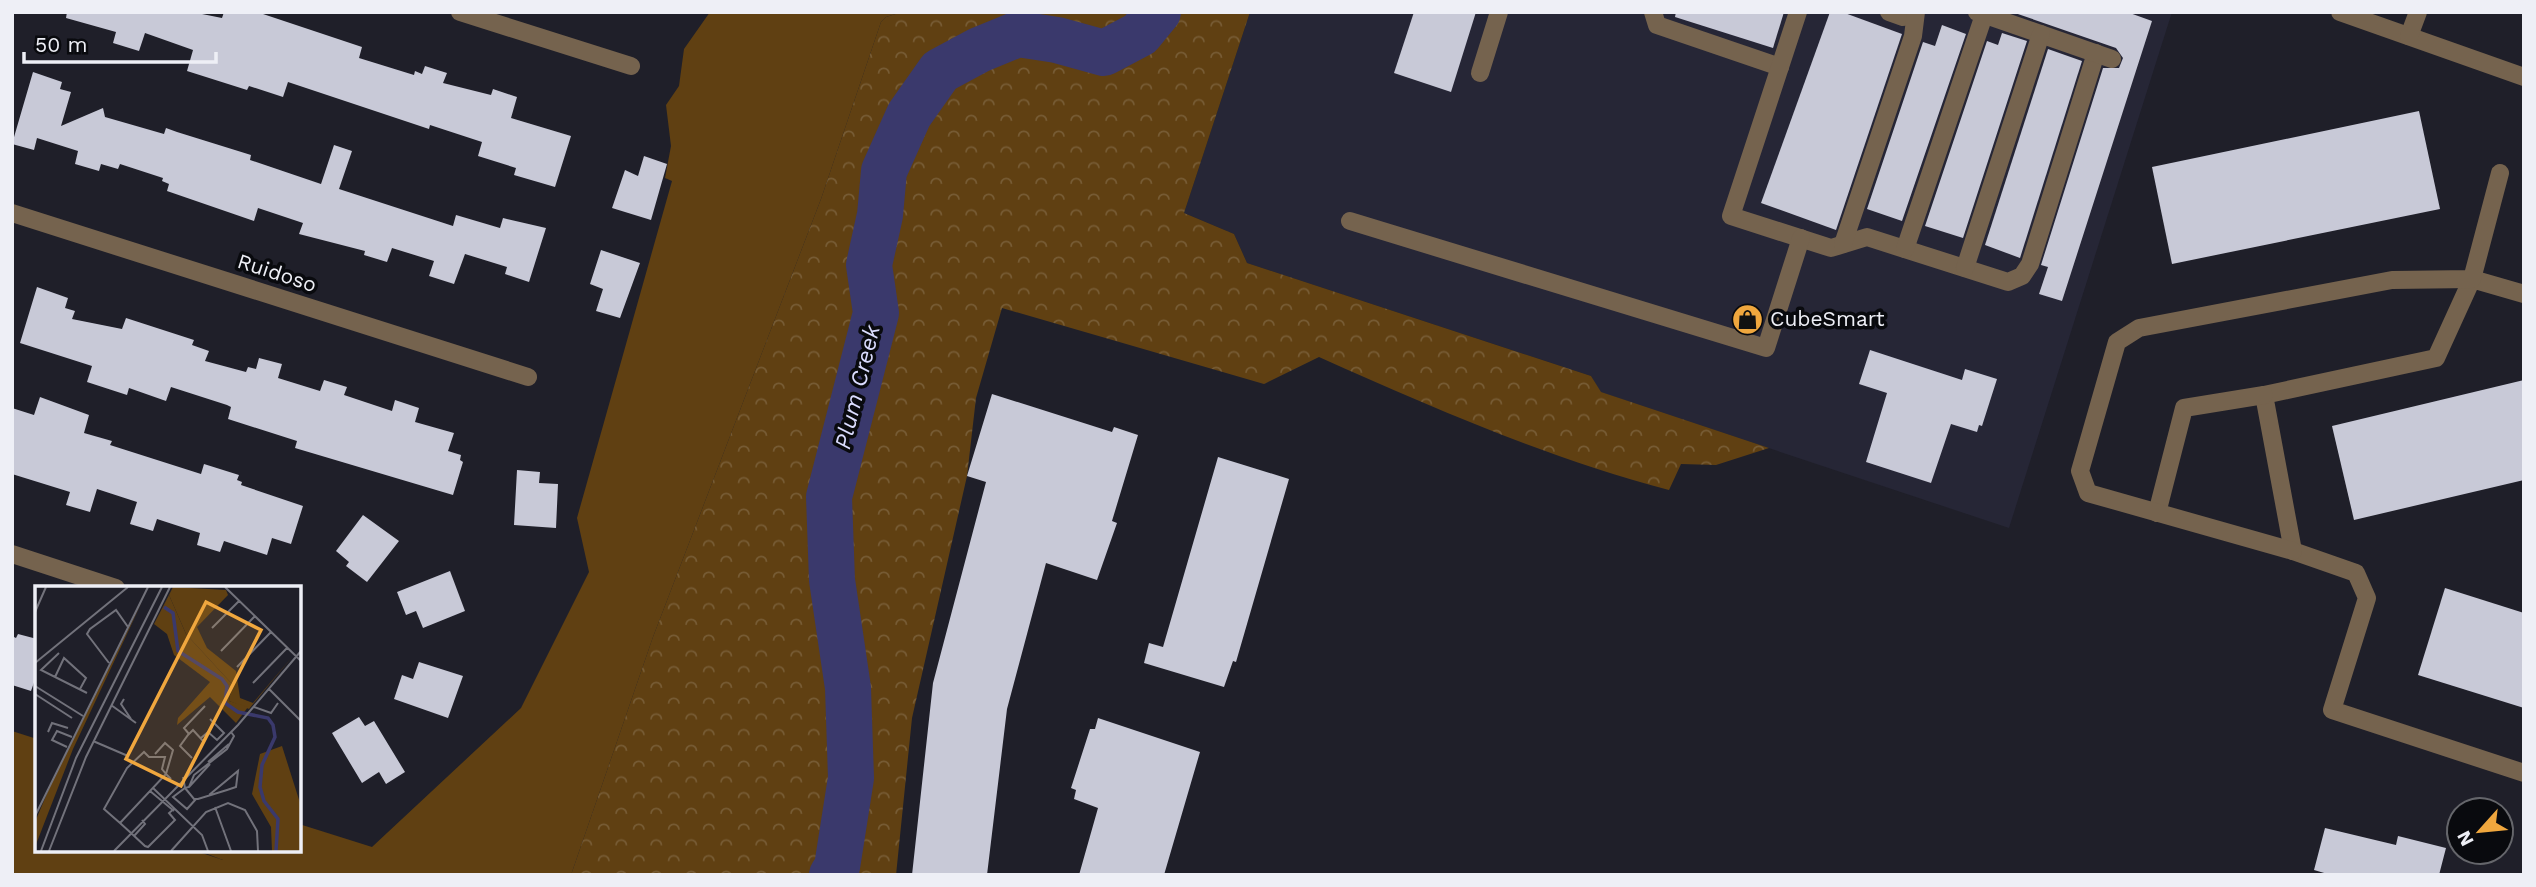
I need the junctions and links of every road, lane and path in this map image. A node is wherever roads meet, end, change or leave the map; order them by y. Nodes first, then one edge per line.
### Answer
1 (460, 12) edge
2 (1499, 12) edge
3 (1653, 12) edge
4 (1798, 12) edge
5 (1889, 12) edge
6 (1914, 12) edge
7 (2340, 12) edge
8 (2418, 12) edge
9 (1981, 13) edge
10 (2041, 34) junction
11 (2409, 36) junction
12 (631, 66) dead end
13 (1780, 67) junction
14 (1480, 73) dead end
15 (2524, 77) edge
16 (2500, 173) dead end
17 (12, 214) edge
18 (1350, 221) dead end
19 (1801, 238) junction
20 (1843, 244) junction
21 (1905, 249) junction
22 (1965, 268) junction
23 (2472, 279) junction
24 (2524, 294) edge
25 (528, 377) dead end
26 (2264, 395) junction
27 (2157, 513) junction
28 (2293, 551) junction
29 (12, 554) edge
30 (110, 586) edge
31 (2524, 773) edge

1 - 12 street
2 - 14 street
3 - 13 street
4 - 13 street
5 - 6 street
6 - 20 street
7 - 11 street
8 - 11 street
9 - 10 street
9 - 21 street
10 - 22 street
10 - 22 street
11 - 15 street
13 - 19 street
16 - 23 street
17 - 25 street, Ruidoso
18 - 19 street
19 - 20 street
20 - 21 street
21 - 22 street
23 - 24 street
23 - 26 street
23 - 27 street
26 - 27 street
26 - 28 street
27 - 28 street
28 - 31 street
29 - 30 street

